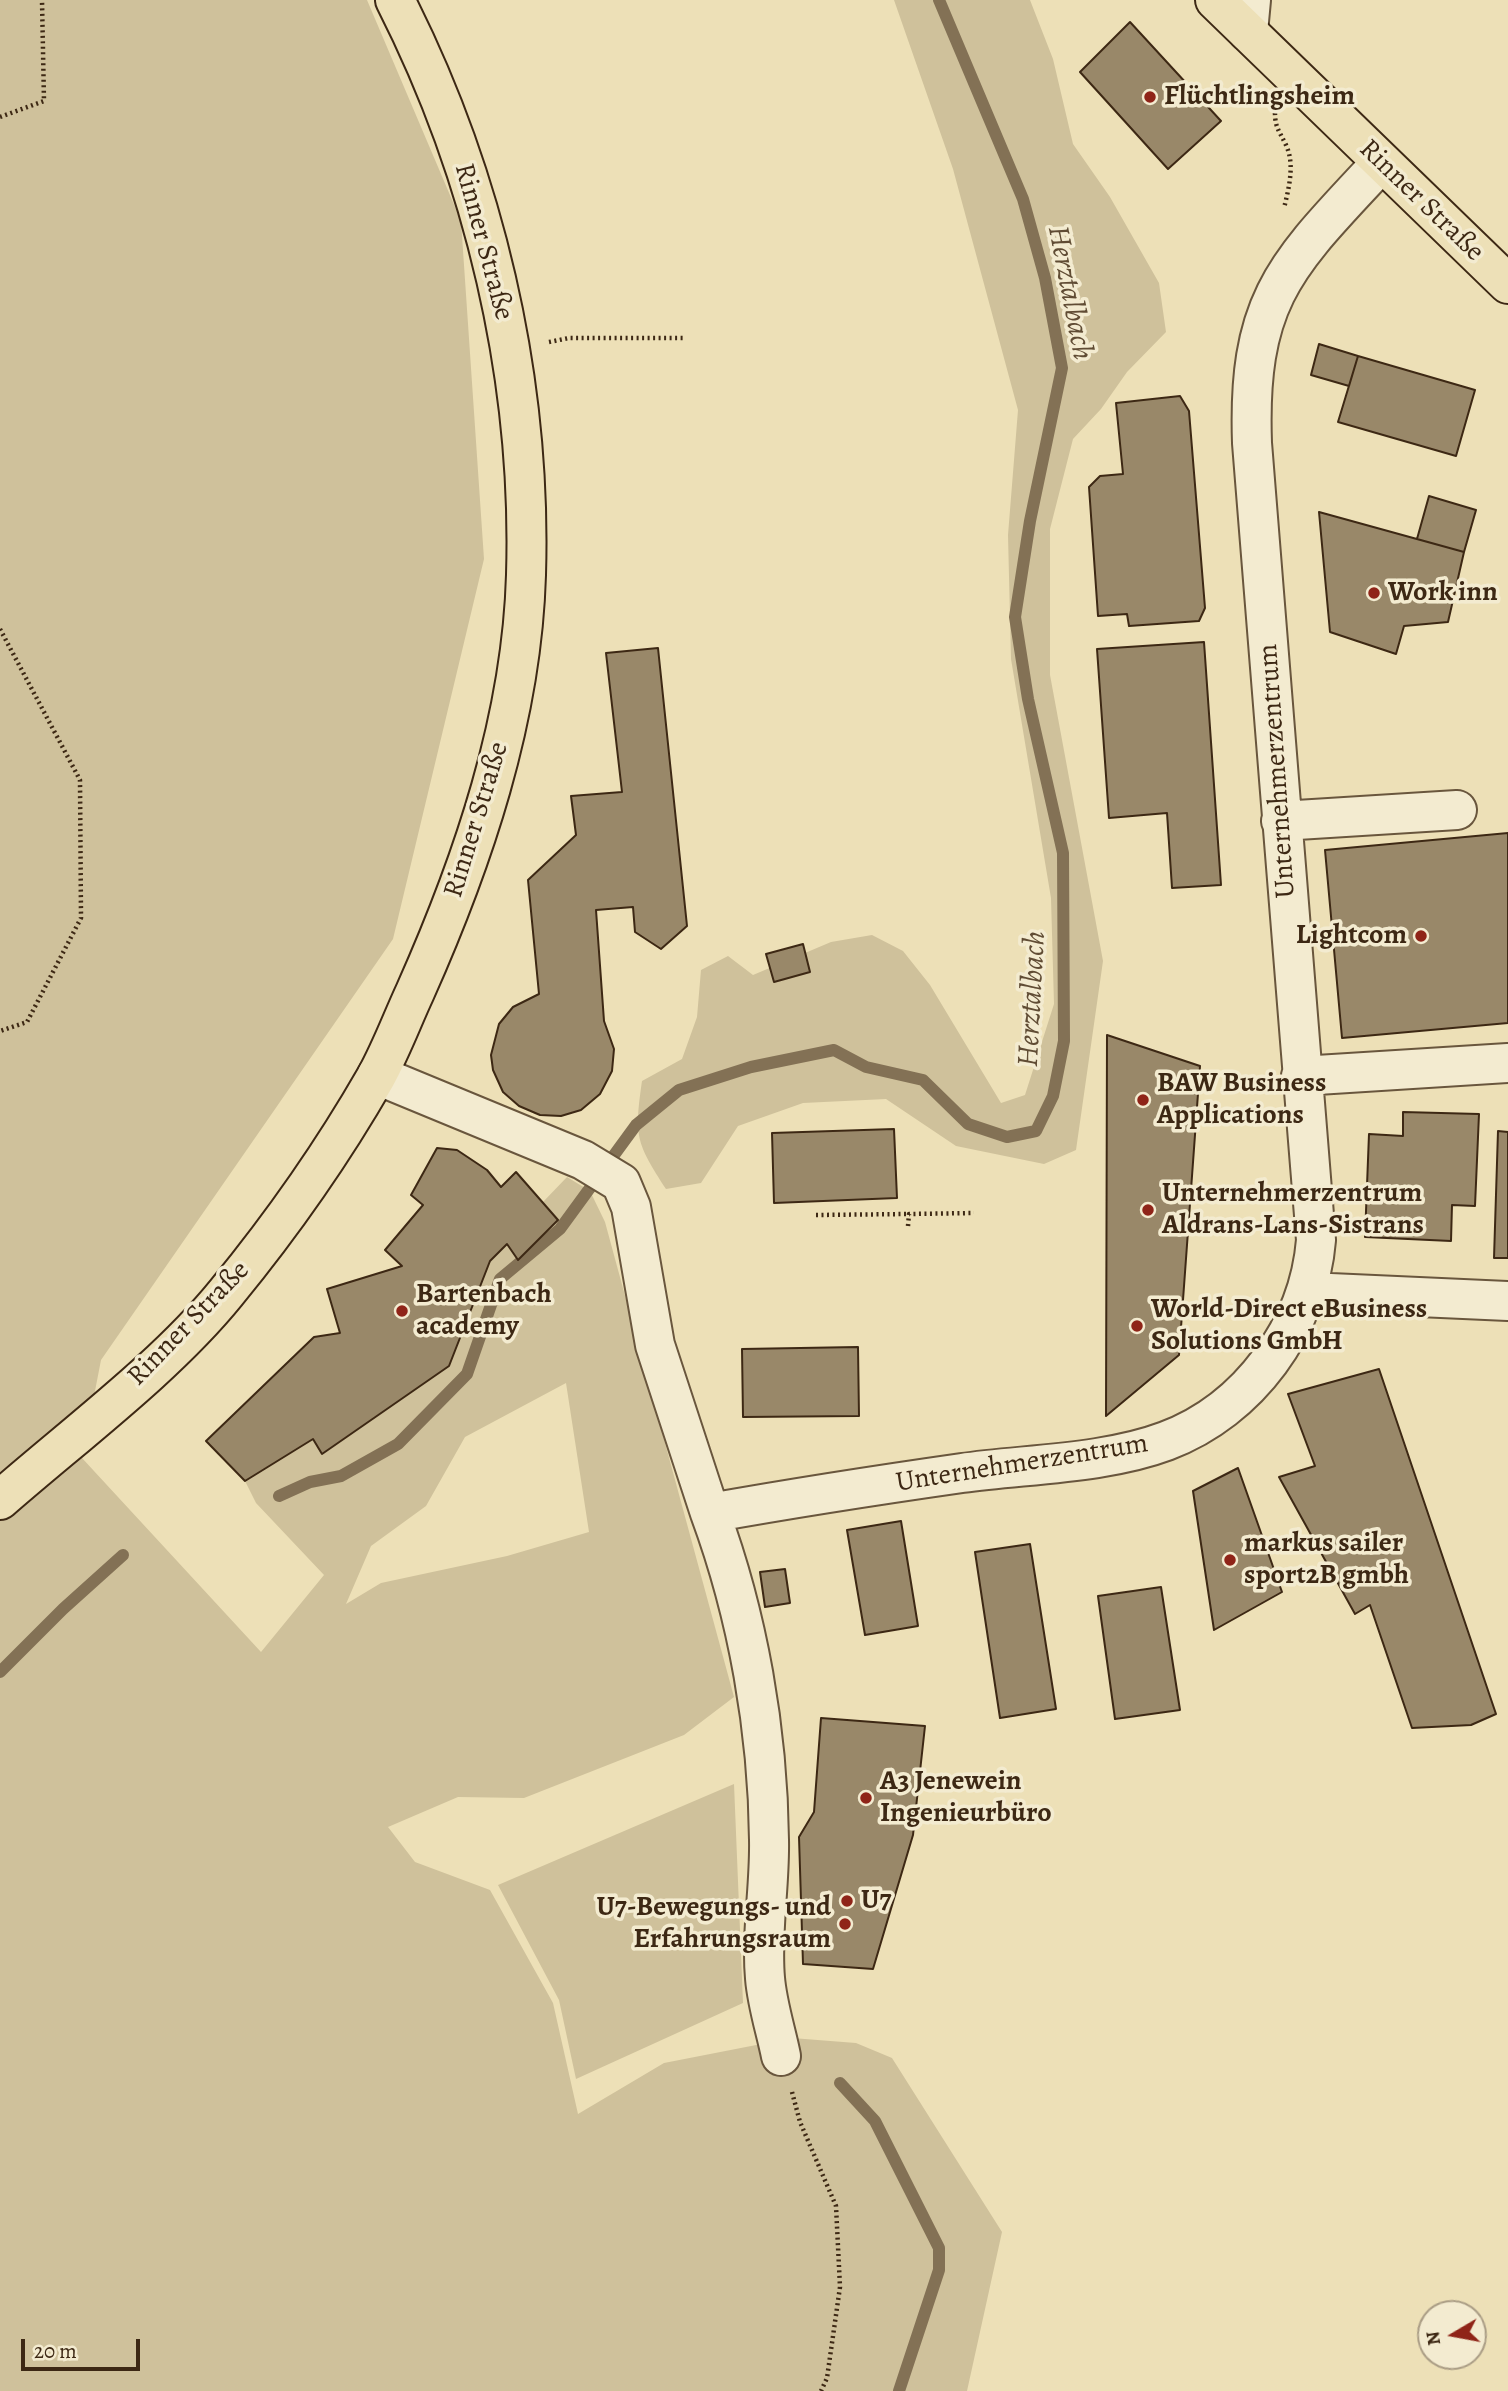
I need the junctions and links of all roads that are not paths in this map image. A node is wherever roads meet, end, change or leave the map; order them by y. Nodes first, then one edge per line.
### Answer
1 (395, 0) edge
2 (1214, 0) edge
3 (1250, 16) edge
4 (1381, 163) junction
5 (1508, 284) edge
6 (1457, 810) dead end
7 (1281, 821) junction
8 (1508, 1063) edge
9 (377, 1074) junction
10 (1301, 1076) junction
11 (1308, 1292) junction
12 (1508, 1301) edge
13 (0, 1500) edge
14 (710, 1513) junction
15 (781, 2056) road end

1 - 9 main road, Rinner Straße
2 - 3 main road, Rinner Straße
3 - 4 main road, Rinner Straße
4 - 5 main road, Rinner Straße
4 - 7 lane, Unternehmerzentrum
6 - 7 lane
7 - 10 lane, Unternehmerzentrum
8 - 10 lane
9 - 13 main road, Rinner Straße
9 - 14 lane
10 - 11 lane, Unternehmerzentrum
11 - 12 lane
11 - 14 lane, Unternehmerzentrum
14 - 15 lane

